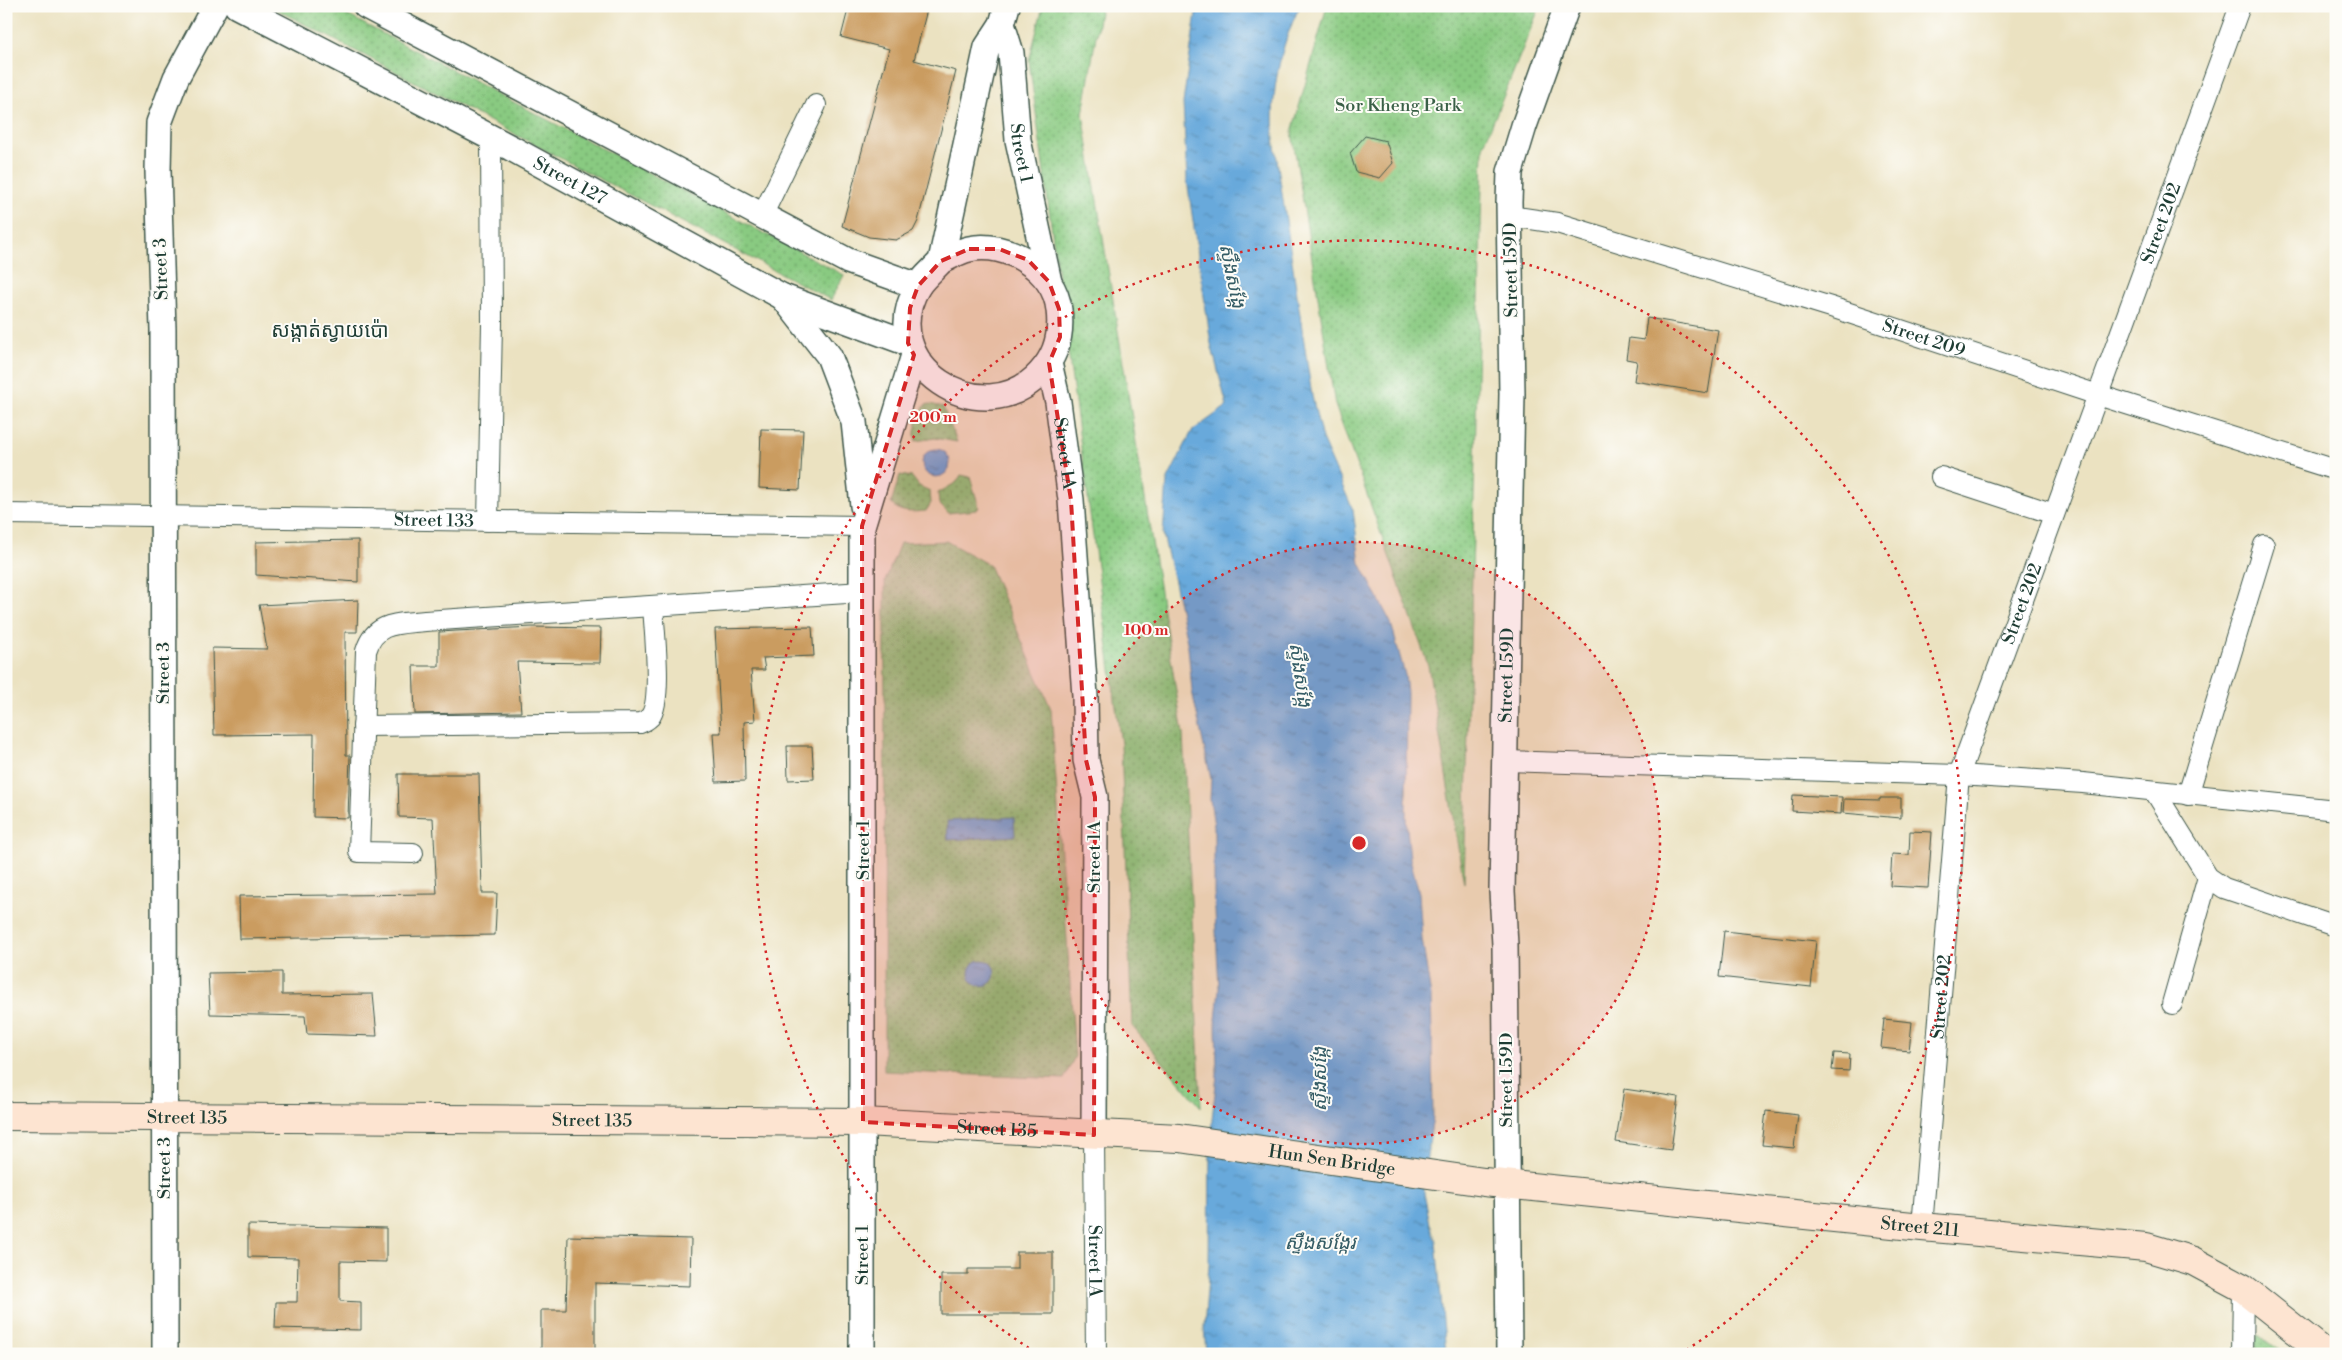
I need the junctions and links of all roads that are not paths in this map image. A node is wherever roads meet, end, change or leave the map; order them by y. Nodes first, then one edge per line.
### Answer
1 (215, 6) edge
2 (237, 6) edge
3 (366, 6) edge
4 (1567, 6) edge
5 (2240, 6) edge
6 (1004, 15) edge
7 (816, 105) dead end
8 (491, 139) junction
9 (762, 216) junction
10 (1510, 216) junction
11 (941, 261) junction
12 (1049, 282) junction
13 (918, 286) junction
14 (783, 297) junction
15 (911, 349) junction
16 (1049, 363) junction
17 (2098, 395) junction
18 (2336, 470) edge
19 (1940, 477) dead end
20 (6, 514) edge
21 (2054, 514) junction
22 (163, 515) junction
23 (488, 520) junction
24 (863, 522) junction
25 (2264, 545) dead end
26 (862, 592) junction
27 (653, 606) junction
28 (363, 726) junction
29 (1504, 761) junction
30 (1959, 775) junction
31 (2155, 792) junction
32 (2188, 795) junction
33 (2336, 810) edge
34 (413, 853) dead end
35 (2208, 877) junction
36 (2336, 926) edge
37 (2172, 1004) dead end
38 (6, 1116) edge
39 (164, 1116) junction
40 (863, 1122) junction
41 (1094, 1134) junction
42 (1179, 1138) joint
43 (1495, 1182) junction
44 (1922, 1227) junction
45 (2243, 1288) junction
46 (164, 1354) edge
47 (862, 1354) edge
48 (1096, 1354) edge
49 (1509, 1354) edge
50 (2242, 1354) edge
51 (2326, 1354) edge

1 - 22 street, Street 3
2 - 8 street, Street 127
3 - 9 street
4 - 10 street, Street 159D
5 - 17 street, Street 202
6 - 11 street, Street 1
6 - 12 street, Street 1
7 - 9 street
8 - 14 street, Street 127
8 - 23 street
9 - 13 street
10 - 17 street, Street 209
10 - 29 street, Street 159D
11 - 12 street
11 - 13 street
12 - 16 street
13 - 15 street
14 - 15 street, Street 127
14 - 24 street
15 - 16 street
15 - 24 street, Street 1
16 - 41 street, Street 1A
17 - 18 street, Street 209
17 - 21 street, Street 202
19 - 21 street
20 - 22 street, Street 133
21 - 30 street, Street 202
22 - 23 street, Street 133
22 - 39 street, Street 3
23 - 24 street, Street 133
24 - 26 street, Street 1
25 - 32 street
26 - 27 street
26 - 40 street, Street 1
27 - 28 street
27 - 28 street
28 - 34 street
29 - 30 street
29 - 43 street, Street 159D
30 - 31 street
30 - 44 street, Street 202
31 - 32 street
31 - 35 street
32 - 33 street
35 - 36 street
35 - 37 street
38 - 39 main road, Street 135
39 - 40 main road, Street 135
39 - 46 street, Street 3
40 - 41 main road, Street 135
40 - 47 street, Street 1
41 - 42 main road, Street 135
41 - 48 street, Street 1A
42 - 43 main road, Hun Sen Bridge
43 - 44 main road, Street 211
43 - 49 street, Street 159D
44 - 45 main road, Street 211
45 - 50 street
45 - 51 main road, Street 211

